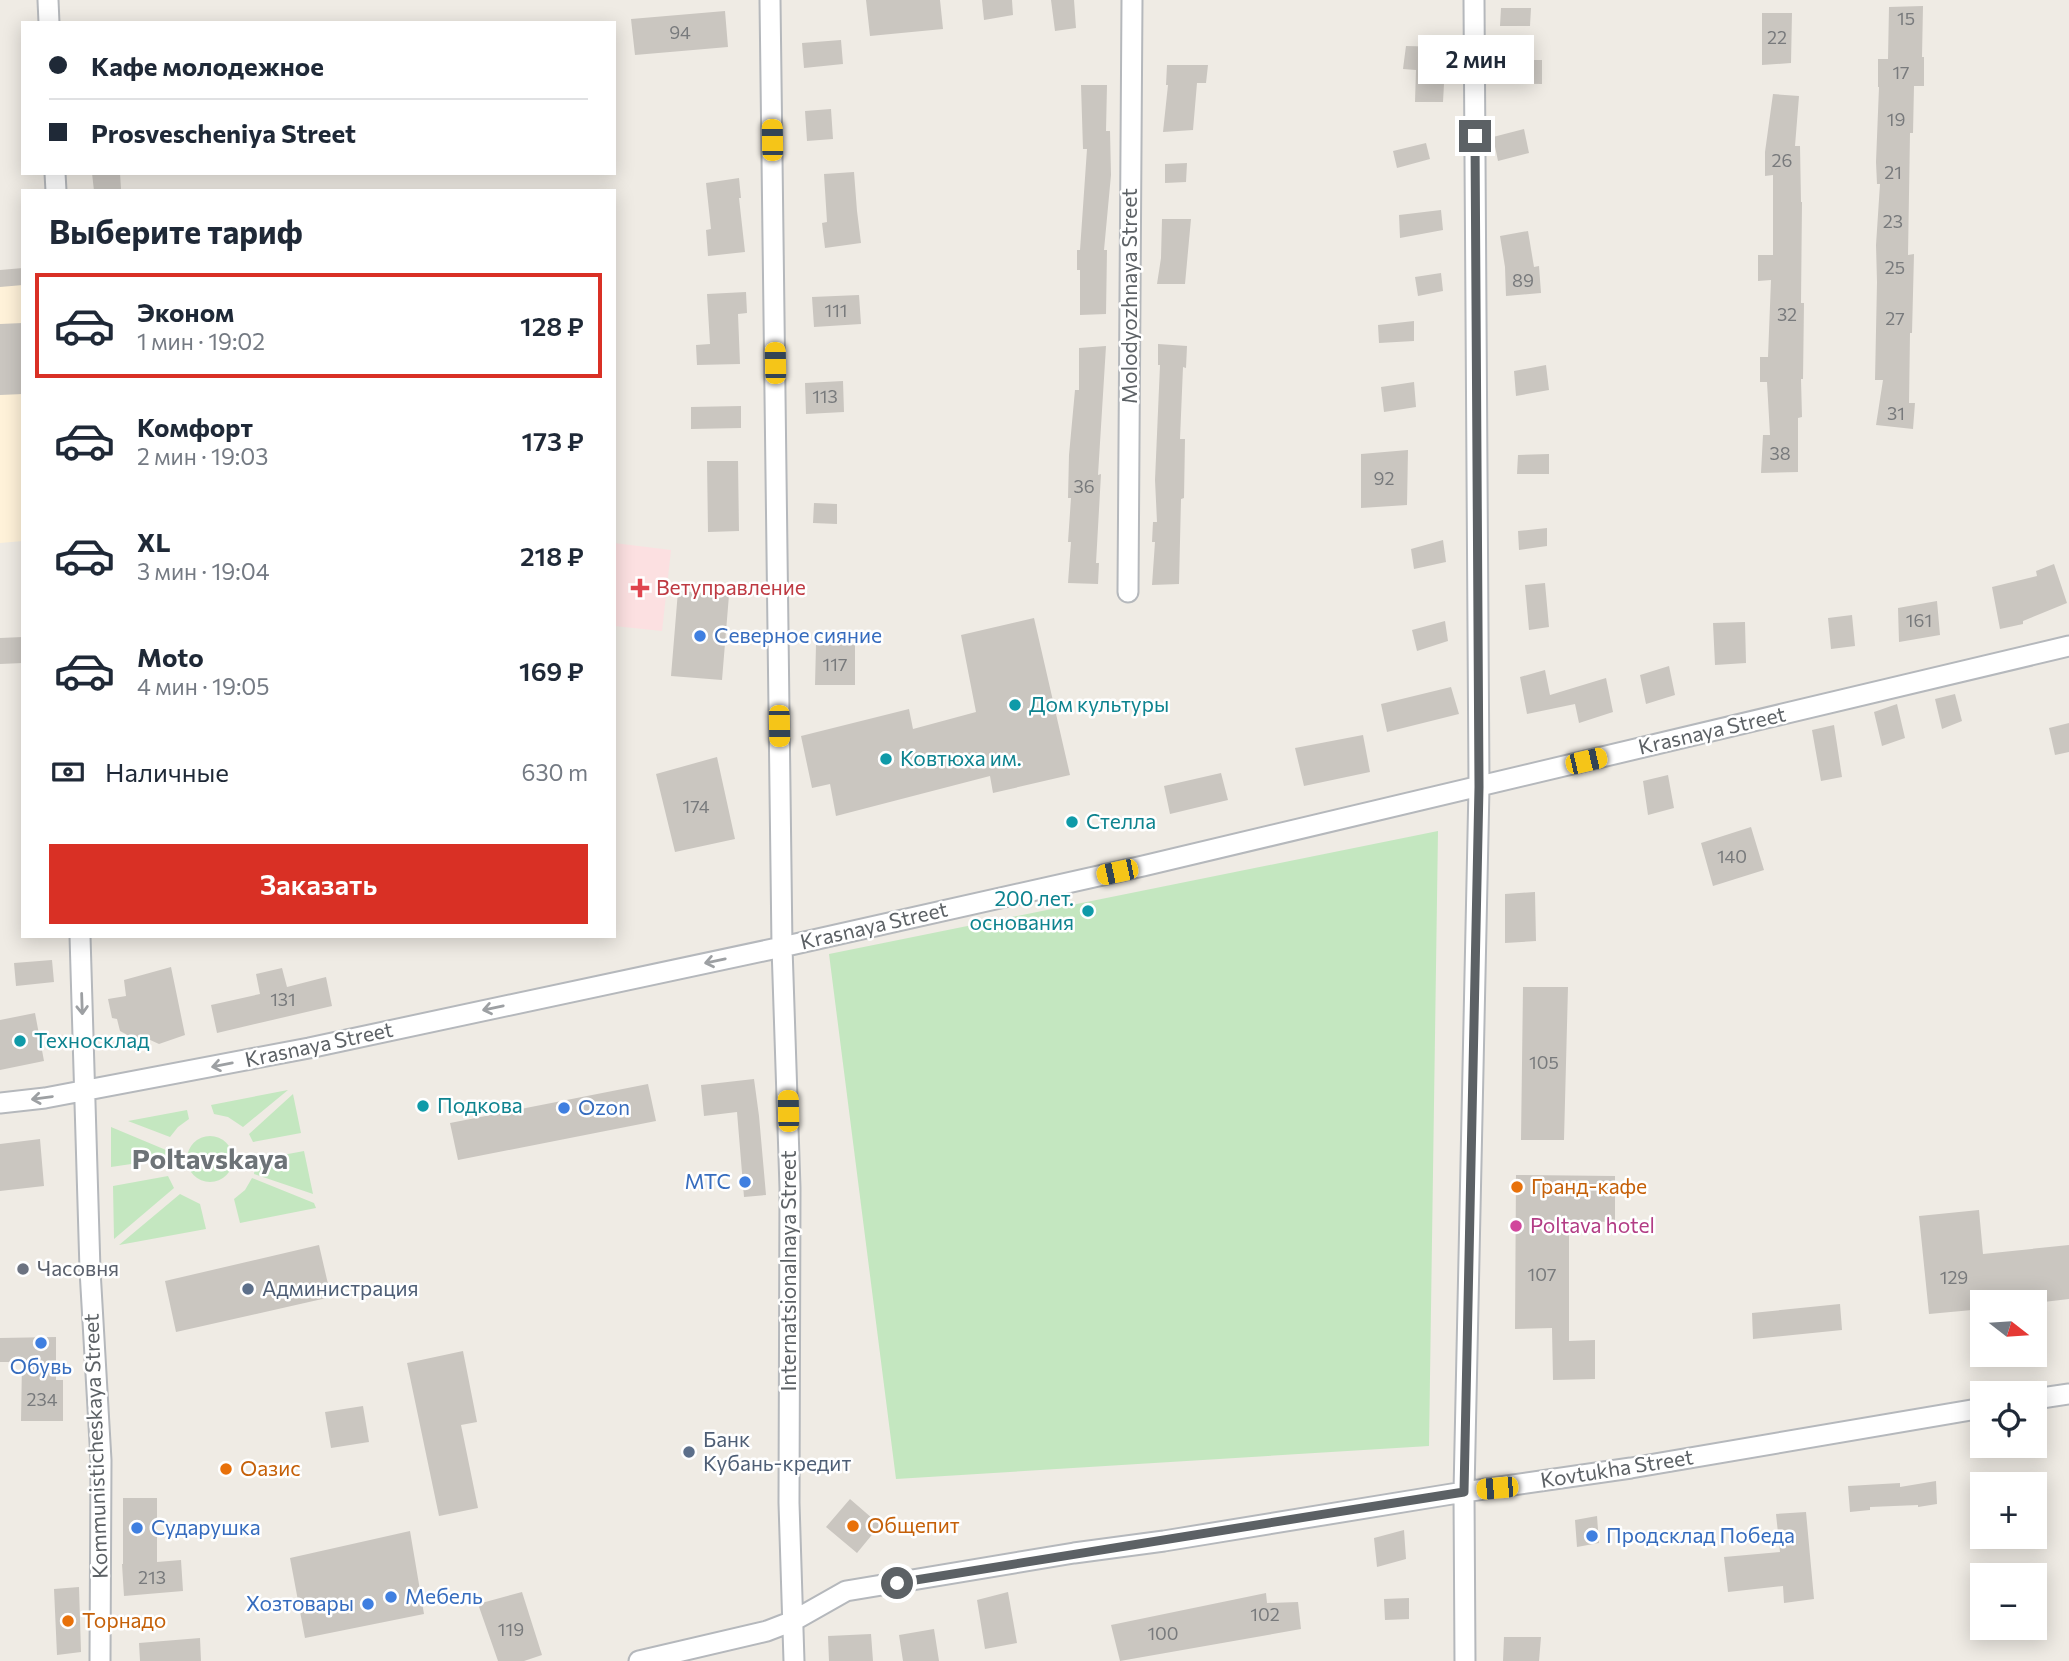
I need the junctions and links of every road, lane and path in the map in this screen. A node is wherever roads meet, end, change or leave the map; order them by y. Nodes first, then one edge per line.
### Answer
1 (48, 0) edge
2 (770, 0) edge
3 (1132, 0) edge
4 (1474, 0) edge
5 (48, 21) edge
6 (1128, 592) dead end
7 (2069, 646) edge
8 (1479, 787) junction
9 (80, 938) edge
10 (782, 947) junction
11 (85, 1091) junction
12 (0, 1103) edge
13 (2069, 1394) edge
14 (2047, 1397) edge
15 (1970, 1410) edge
16 (1464, 1492) junction
17 (793, 1621) junction
18 (100, 1661) edge
19 (639, 1661) edge
20 (794, 1661) edge
21 (1465, 1661) edge

1 - 5 street
2 - 10 street, Internatsionalnaya Street
3 - 6 street, Molodyozhnaya Street
4 - 8 street
7 - 8 street, Krasnaya Street
8 - 10 street, Krasnaya Street
8 - 16 street
9 -> 11 street, Kommunisticheskaya Street
10 -> 11 street, Krasnaya Street
10 - 17 street, Internatsionalnaya Street
11 -> 12 street, Krasnaya Street
11 - 18 street, Kommunisticheskaya Street
13 - 14 street
15 - 16 street, Kovtukha Street
16 - 17 street, Kovtukha Street
16 - 21 street
17 - 19 street, Kovtukha Street
17 - 20 street, Internatsionalnaya Street

